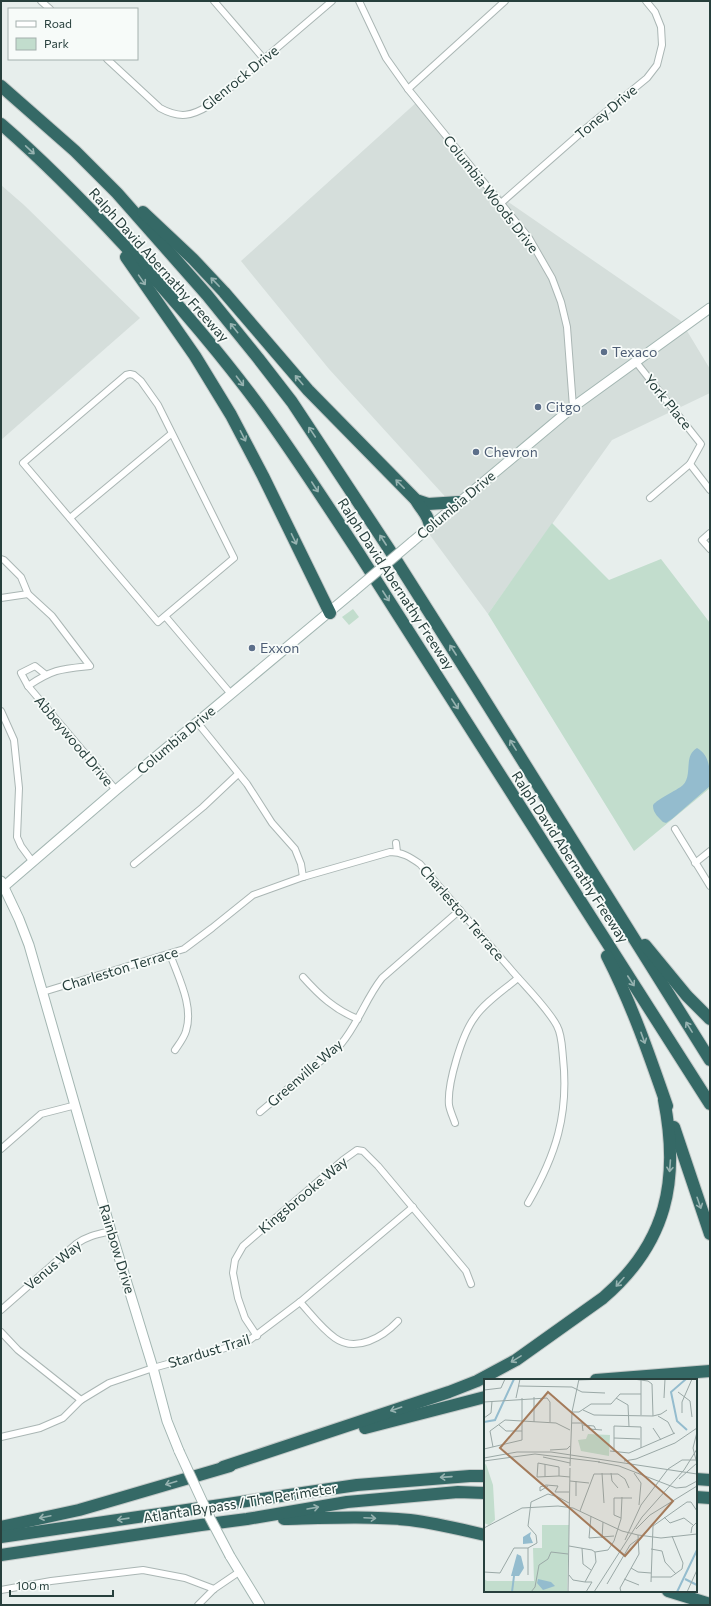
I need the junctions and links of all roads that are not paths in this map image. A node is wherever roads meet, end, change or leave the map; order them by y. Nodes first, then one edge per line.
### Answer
1 (41, 1) edge
2 (214, 1) edge
3 (332, 1) edge
4 (359, 1) edge
5 (505, 1) edge
6 (646, 1) edge
7 (49, 8) edge
8 (264, 59) junction
9 (108, 60) edge
10 (1, 86) edge
11 (408, 89) junction
12 (1, 124) edge
13 (76, 151) junction
14 (501, 203) junction
15 (95, 214) junction
16 (710, 308) edge
17 (636, 362) junction
18 (573, 407) junction
19 (171, 434) junction
20 (690, 464) junction
21 (710, 490) edge
22 (650, 498) dead end
23 (416, 500) junction
24 (459, 502) junction
25 (70, 518) junction
26 (430, 527) junction
27 (710, 533) edge
28 (710, 549) edge
29 (1, 559) edge
30 (28, 594) junction
31 (1, 598) edge
32 (330, 613) junction
33 (166, 616) junction
34 (45, 674) junction
35 (28, 686) junction
36 (231, 694) junction
37 (1, 711) edge
38 (197, 722) junction
39 (238, 774) junction
40 (116, 790) junction
41 (520, 806) junction
42 (675, 829) dead end
43 (396, 843) dead end
44 (710, 851) edge
45 (397, 852) junction
46 (32, 861) junction
47 (695, 863) junction
48 (134, 864) dead end
49 (303, 877) junction
50 (2, 885) edge
51 (710, 886) edge
52 (615, 908) junction
53 (460, 910) junction
54 (170, 954) junction
55 (304, 978) dead end
56 (518, 978) junction
57 (43, 992) junction
58 (358, 1019) junction
59 (710, 1019) edge
60 (175, 1050) dead end
61 (710, 1060) edge
62 (664, 1100) junction
63 (710, 1104) edge
64 (76, 1105) junction
65 (260, 1112) dead end
66 (455, 1123) dead end
67 (1, 1149) edge
68 (528, 1203) dead end
69 (413, 1207) junction
70 (111, 1231) junction
71 (710, 1234) edge
72 (471, 1284) dead end
73 (300, 1302) junction
74 (1, 1310) edge
75 (398, 1321) dead end
76 (1, 1332) edge
77 (257, 1336) junction
78 (153, 1368) junction
79 (710, 1371) edge
80 (609, 1379) edge
81 (484, 1397) edge
82 (82, 1400) junction
83 (1, 1437) edge
84 (223, 1467) junction
85 (484, 1476) edge
86 (697, 1479) edge
87 (710, 1480) edge
88 (484, 1493) edge
89 (697, 1498) edge
90 (710, 1498) edge
91 (247, 1519) junction
92 (1, 1527) edge
93 (484, 1535) edge
94 (1, 1537) edge
95 (1, 1555) edge
96 (239, 1572) junction
97 (214, 1589) junction
98 (1, 1590) edge
99 (671, 1592) edge
100 (710, 1604) edge
101 (198, 1605) edge
102 (260, 1605) edge

1 - 7 street
2 - 8 street
3 - 8 street, Glenrock Drive
4 - 11 street, Columbia Woods Drive
5 - 11 street
6 - 14 street, Toney Drive
8 - 9 street, Glenrock Drive
10 - 13 highway, Ralph David Abernathy Freeway
11 - 14 street, Columbia Woods Drive
12 -> 15 highway, Ralph David Abernathy Freeway
23 -> 13 highway
52 -> 13 highway, Ralph David Abernathy Freeway
14 - 18 street, Columbia Woods Drive
15 -> 32 highway
15 -> 41 highway, Ralph David Abernathy Freeway
16 - 17 main road, Columbia Drive
17 - 18 main road, Columbia Drive
17 - 20 street, York Place
18 - 24 main road, Columbia Drive
19 - 25 street
19 - 25 street
19 - 33 street
20 - 21 street
20 - 22 street, York Place
23 - 24 highway
23 - 26 highway
24 - 26 main road, Columbia Drive
25 - 33 street
26 - 32 main road, Columbia Drive, bridge
27 - 28 street
29 - 30 street, Abbeywood Drive
30 - 31 street
30 - 34 street, Abbeywood Drive
32 - 36 main road, Columbia Drive
33 - 36 street
34 - 35 street, Abbeywood Drive
34 - 35 street
35 - 40 street, Abbeywood Drive
36 - 38 main road, Columbia Drive
37 - 46 street
38 - 39 street
38 - 40 main road, Columbia Drive
39 - 48 street
39 - 49 street
40 - 46 main road, Columbia Drive
41 -> 62 highway
41 -> 63 highway, Ralph David Abernathy Freeway
42 - 47 street
43 - 45 street
44 - 47 street
45 - 49 street, Charleston Terrace
45 - 53 street, Charleston Terrace
46 - 50 main road, Columbia Drive
47 - 51 street
49 - 54 street, Charleston Terrace
50 - 57 main road, Rainbow Drive
52 - 59 highway
61 -> 52 highway, Ralph David Abernathy Freeway
53 - 56 street, Charleston Terrace
53 - 58 street, Greenville Way
54 - 57 street, Charleston Terrace
54 - 60 street
55 - 58 street
56 - 66 street
56 - 68 street, Charleston Terrace
57 - 64 main road, Rainbow Drive
58 - 65 street, Greenville Way
62 -> 71 highway
62 -> 84 highway
64 - 67 street
64 - 70 main road, Rainbow Drive
69 - 72 street, Kingsbrooke Way
69 - 73 street, Stardust Trail
69 - 77 street, Kingsbrooke Way
70 - 74 street, Venus Way
70 - 78 main road, Rainbow Drive
73 - 75 street
73 - 77 street, Stardust Trail
76 - 82 street
77 - 78 street, Stardust Trail
78 - 82 street, Stardust Trail
78 - 96 main road, Rainbow Drive, bridge
79 - 80 highway
81 - 84 highway
82 - 83 street, Stardust Trail
84 -> 92 highway
85 -> 94 highway, Atlanta Bypass / The Perimeter
86 - 87 highway
91 -> 88 highway, Atlanta Bypass / The Perimeter
89 - 90 highway
91 -> 93 highway
91 - 95 highway, Atlanta Bypass / The Perimeter
96 - 97 street
96 - 102 main road, Rainbow Drive
97 - 98 street
97 - 101 street
99 - 100 highway

